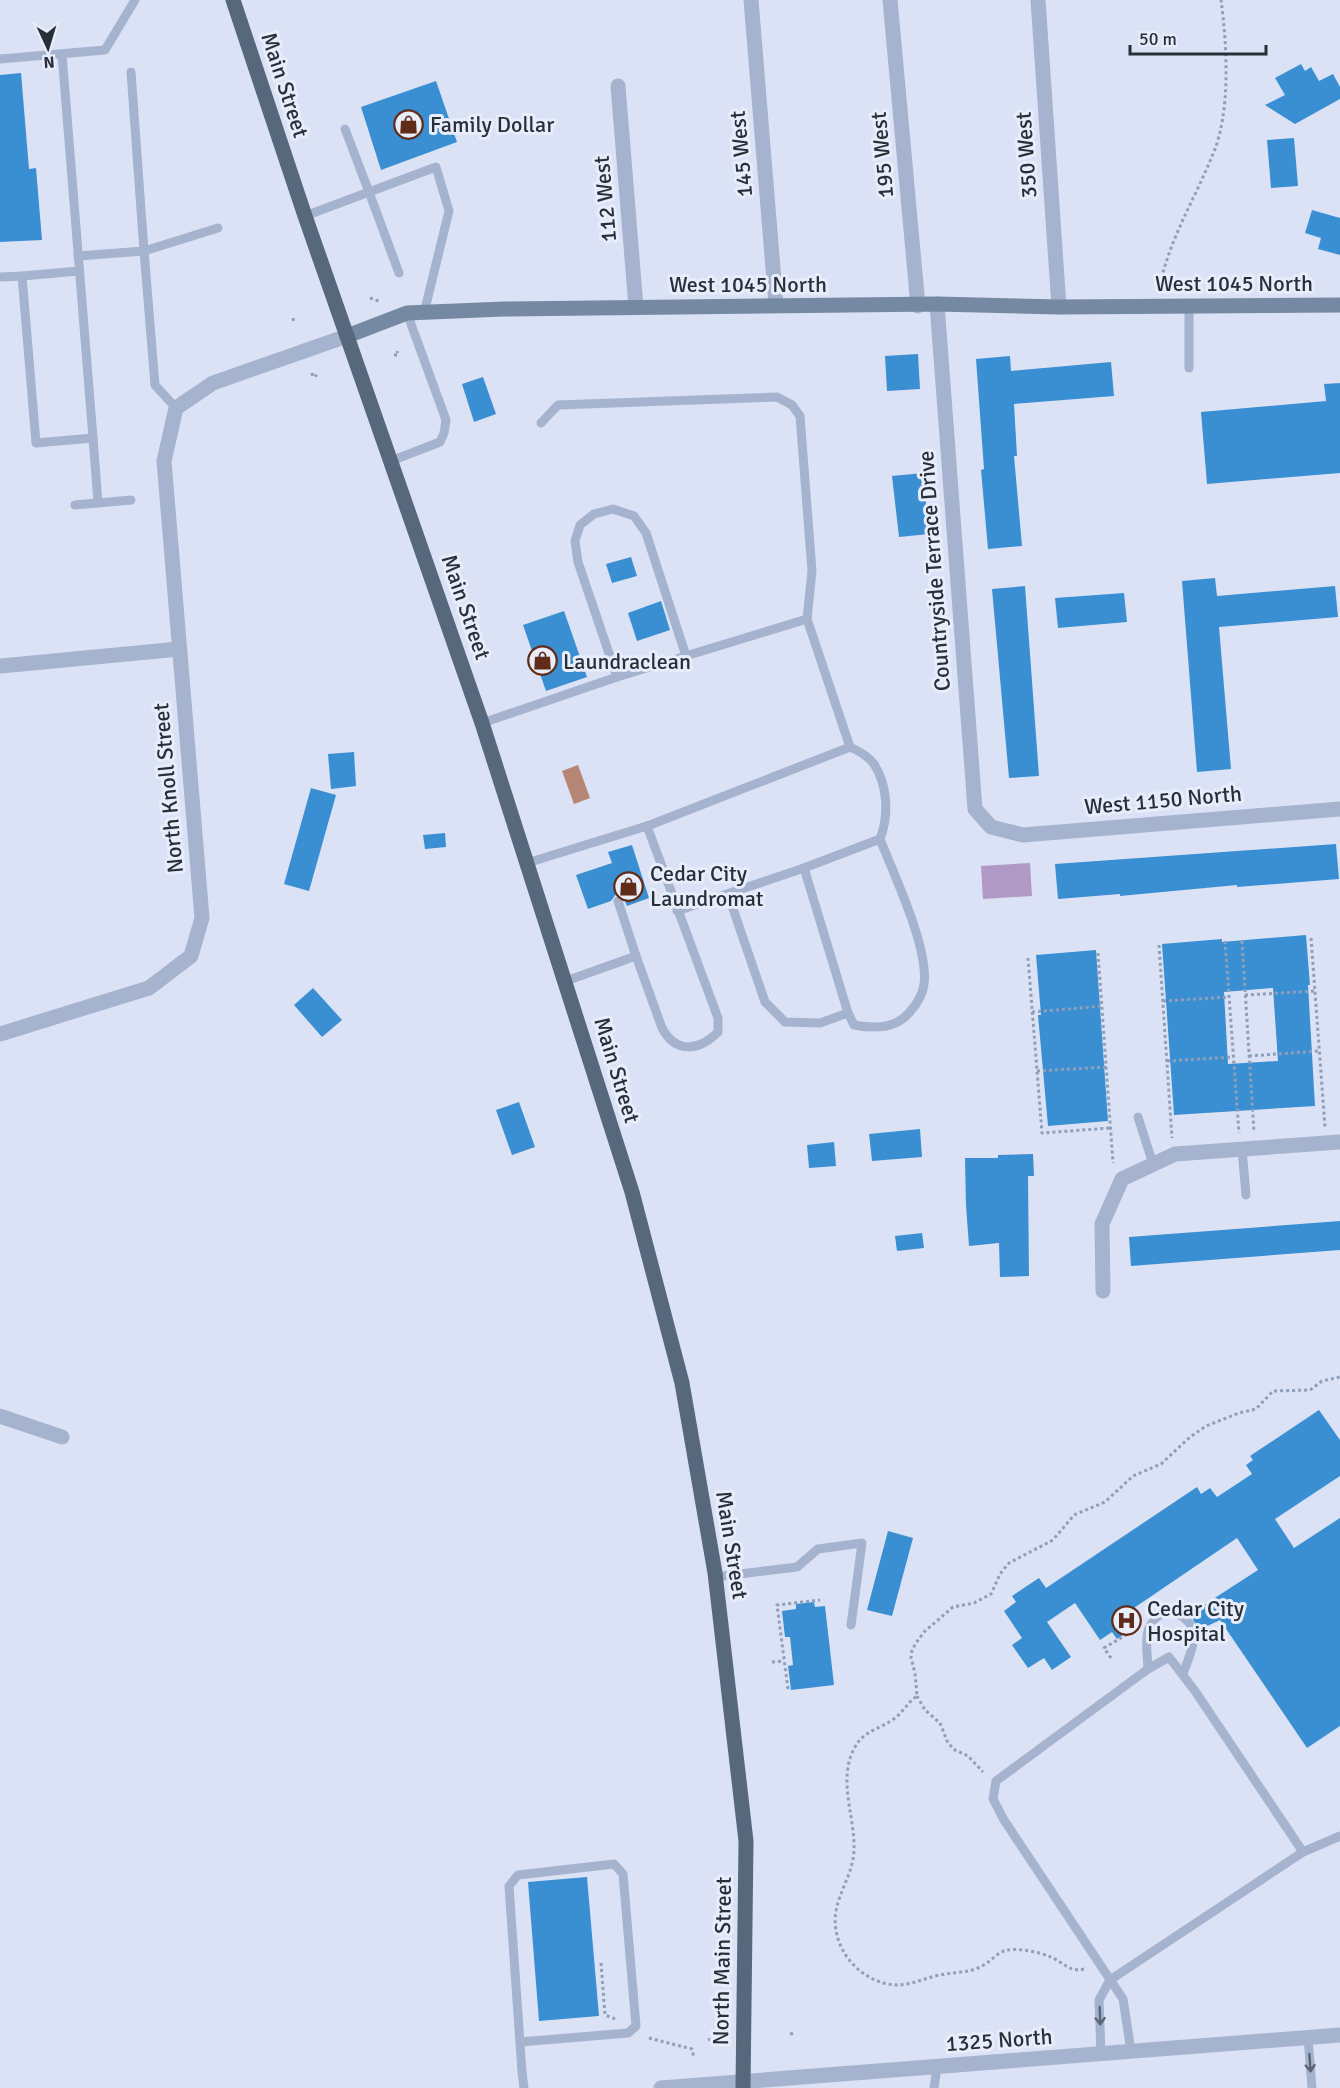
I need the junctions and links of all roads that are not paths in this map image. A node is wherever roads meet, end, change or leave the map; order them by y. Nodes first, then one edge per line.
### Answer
1 (135, 0) edge
2 (233, 0) edge
3 (751, 0) edge
4 (890, 0) edge
5 (1038, 0) edge
6 (62, 54) junction
7 (0, 59) edge
8 (131, 72) dead end
9 (618, 86) dead end
10 (345, 129) dead end
11 (369, 192) junction
12 (305, 216) junction
13 (218, 228) dead end
14 (144, 251) junction
15 (78, 256) junction
16 (79, 271) junction
17 (399, 273) dead end
18 (22, 276) junction
19 (0, 277) edge
20 (938, 304) junction
21 (776, 305) junction
22 (1340, 305) edge
23 (918, 306) junction
24 (1189, 306) junction
25 (636, 307) junction
26 (1059, 307) junction
27 (424, 312) junction
28 (406, 313) junction
29 (347, 336) junction
30 (1189, 368) dead end
31 (176, 408) junction
32 (541, 423) dead end
33 (93, 438) junction
34 (391, 461) junction
35 (131, 500) dead end
36 (98, 503) junction
37 (75, 505) dead end
38 (807, 619) junction
39 (179, 649) junction
40 (686, 656) junction
41 (1, 666) edge
42 (617, 677) junction
43 (482, 723) junction
44 (850, 747) junction
45 (1340, 809) edge
46 (646, 826) junction
47 (991, 827) joint
48 (880, 839) junction
49 (527, 863) junction
50 (804, 868) junction
51 (728, 894) junction
52 (618, 901) dead end
53 (677, 911) junction
54 (636, 956) junction
55 (566, 981) junction
56 (848, 1013) junction
57 (0, 1034) edge
58 (1138, 1117) dead end
59 (1340, 1142) edge
60 (1242, 1149) junction
61 (1153, 1164) junction
62 (1246, 1195) dead end
63 (1103, 1291) dead end
64 (0, 1416) edge
65 (62, 1437) dead end
66 (715, 1577) junction
67 (851, 1625) dead end
68 (1148, 1669) junction
69 (1183, 1674) junction
70 (1340, 1836) edge
71 (746, 1841) joint
72 (1303, 1852) junction
73 (1110, 1980) junction
74 (1340, 2035) edge
75 (1308, 2037) junction
76 (520, 2042) junction
77 (1131, 2051) junction
78 (1101, 2054) junction
79 (937, 2067) junction
80 (743, 2085) edge
81 (524, 2088) edge
82 (661, 2088) edge
83 (934, 2088) edge
84 (1312, 2088) edge

1 - 6 lane
2 - 12 main road, Main Street
3 - 21 street, 145 West
4 - 23 street, 195 West
5 - 26 street, 350 West
6 - 7 lane
6 - 15 lane
8 - 14 lane
9 - 25 street, 112 West
10 - 11 lane
11 - 12 lane
11 - 17 lane
11 - 27 lane
12 - 29 main road
13 - 14 lane
14 - 15 lane
14 - 31 lane
15 - 16 lane
16 - 18 lane
16 - 33 lane
18 - 19 lane
18 - 33 lane
20 - 23 main road, West 1045 North
20 - 26 main road, West 1045 North
20 - 47 street, Countryside Terrace Drive
21 - 23 main road, West 1045 North
21 - 25 main road, West 1045 North
22 - 24 main road, West 1045 North
24 - 26 main road, West 1045 North
24 - 30 lane
25 - 27 main road, West 1045 North
27 - 28 main road, West 1045 North
28 - 29 main road, West 1045 North
28 - 34 lane
29 - 31 street, West 1045 North
29 - 34 main road, Main Street
31 - 39 street, North Knoll Street
32 - 38 lane
33 - 36 lane
34 - 43 main road, Main Street
35 - 36 lane
36 - 37 lane
38 - 40 lane
38 - 44 lane
39 - 41 street
39 - 57 street, North Knoll Street
40 - 42 lane
40 - 42 lane
42 - 43 lane
43 - 49 main road, Main Street
44 - 46 lane
44 - 48 lane
45 - 47 street, West 1150 North
46 - 49 lane
46 - 53 lane
48 - 50 lane
48 - 56 lane
49 - 55 main road, Main Street
50 - 51 lane
50 - 56 lane
51 - 53 lane
51 - 56 lane
52 - 54 lane
53 - 54 lane
54 - 55 lane
55 - 66 main road, Main Street
58 - 61 lane
59 - 60 street
60 - 61 street
60 - 62 lane
61 - 63 street
64 - 65 street
66 - 67 lane
66 - 71 main road, Main Street
68 - 69 lane
68 - 69 lane
68 - 73 lane
69 - 72 lane
70 - 72 lane
71 - 80 main road, North Main Street
72 - 73 lane
73 - 77 lane
73 -> 78 lane
74 - 75 street, 1325 North
75 - 77 street, 1325 North
75 -> 84 lane
76 - 76 lane
76 - 81 lane
77 - 78 street, 1325 North
78 - 79 street, 1325 North
79 - 80 street, 1325 North
79 - 83 lane
80 - 82 street, 1325 North

